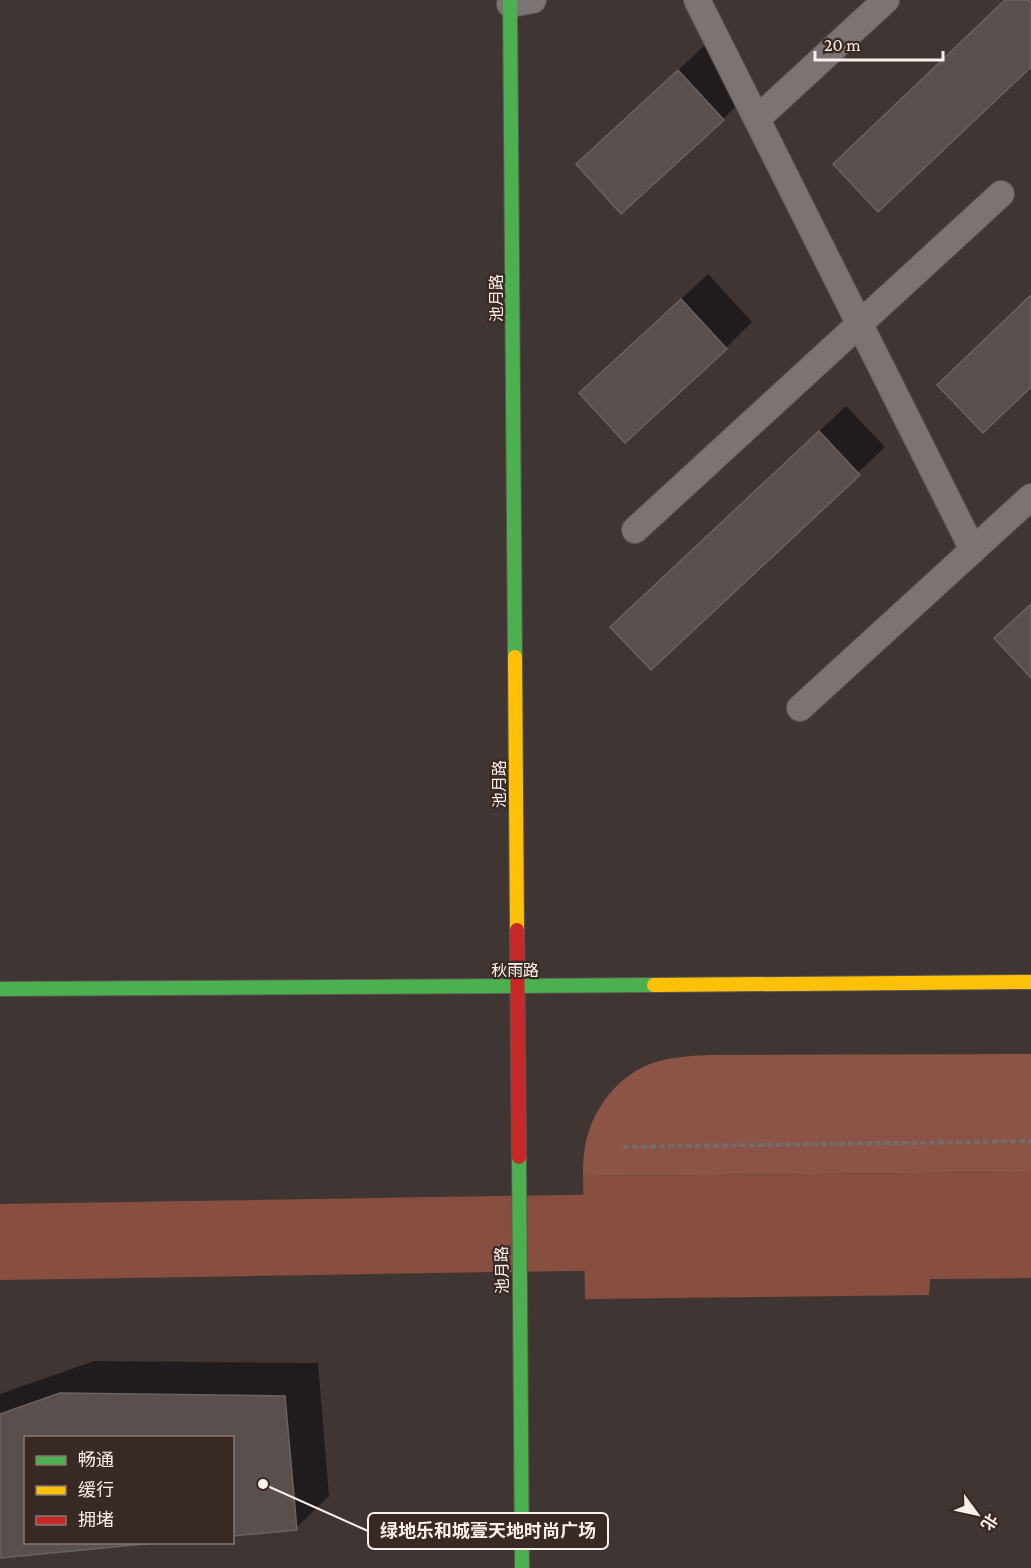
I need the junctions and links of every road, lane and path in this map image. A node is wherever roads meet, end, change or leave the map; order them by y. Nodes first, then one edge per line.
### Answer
1 (697, 0) edge
2 (886, 0) edge
3 (518, 1) edge
4 (757, 119) junction
5 (1001, 194) dead end
6 (860, 324) junction
7 (1031, 497) edge
8 (635, 530) dead end
9 (973, 550) junction
10 (800, 708) dead end
11 (1031, 982) edge
12 (517, 987) junction
13 (0, 989) edge
14 (1031, 1141) edge
15 (623, 1147) dead end
16 (522, 1568) edge

1 - 4 lane
2 - 4 lane
3 - 12 street, 池月路
4 - 6 lane
5 - 6 lane
6 - 8 lane
6 - 9 lane
7 - 9 lane
9 - 10 lane
11 - 12 street, 秋雨路
12 - 13 street, 秋雨路
12 - 16 street, 池月路
14 - 15 path

